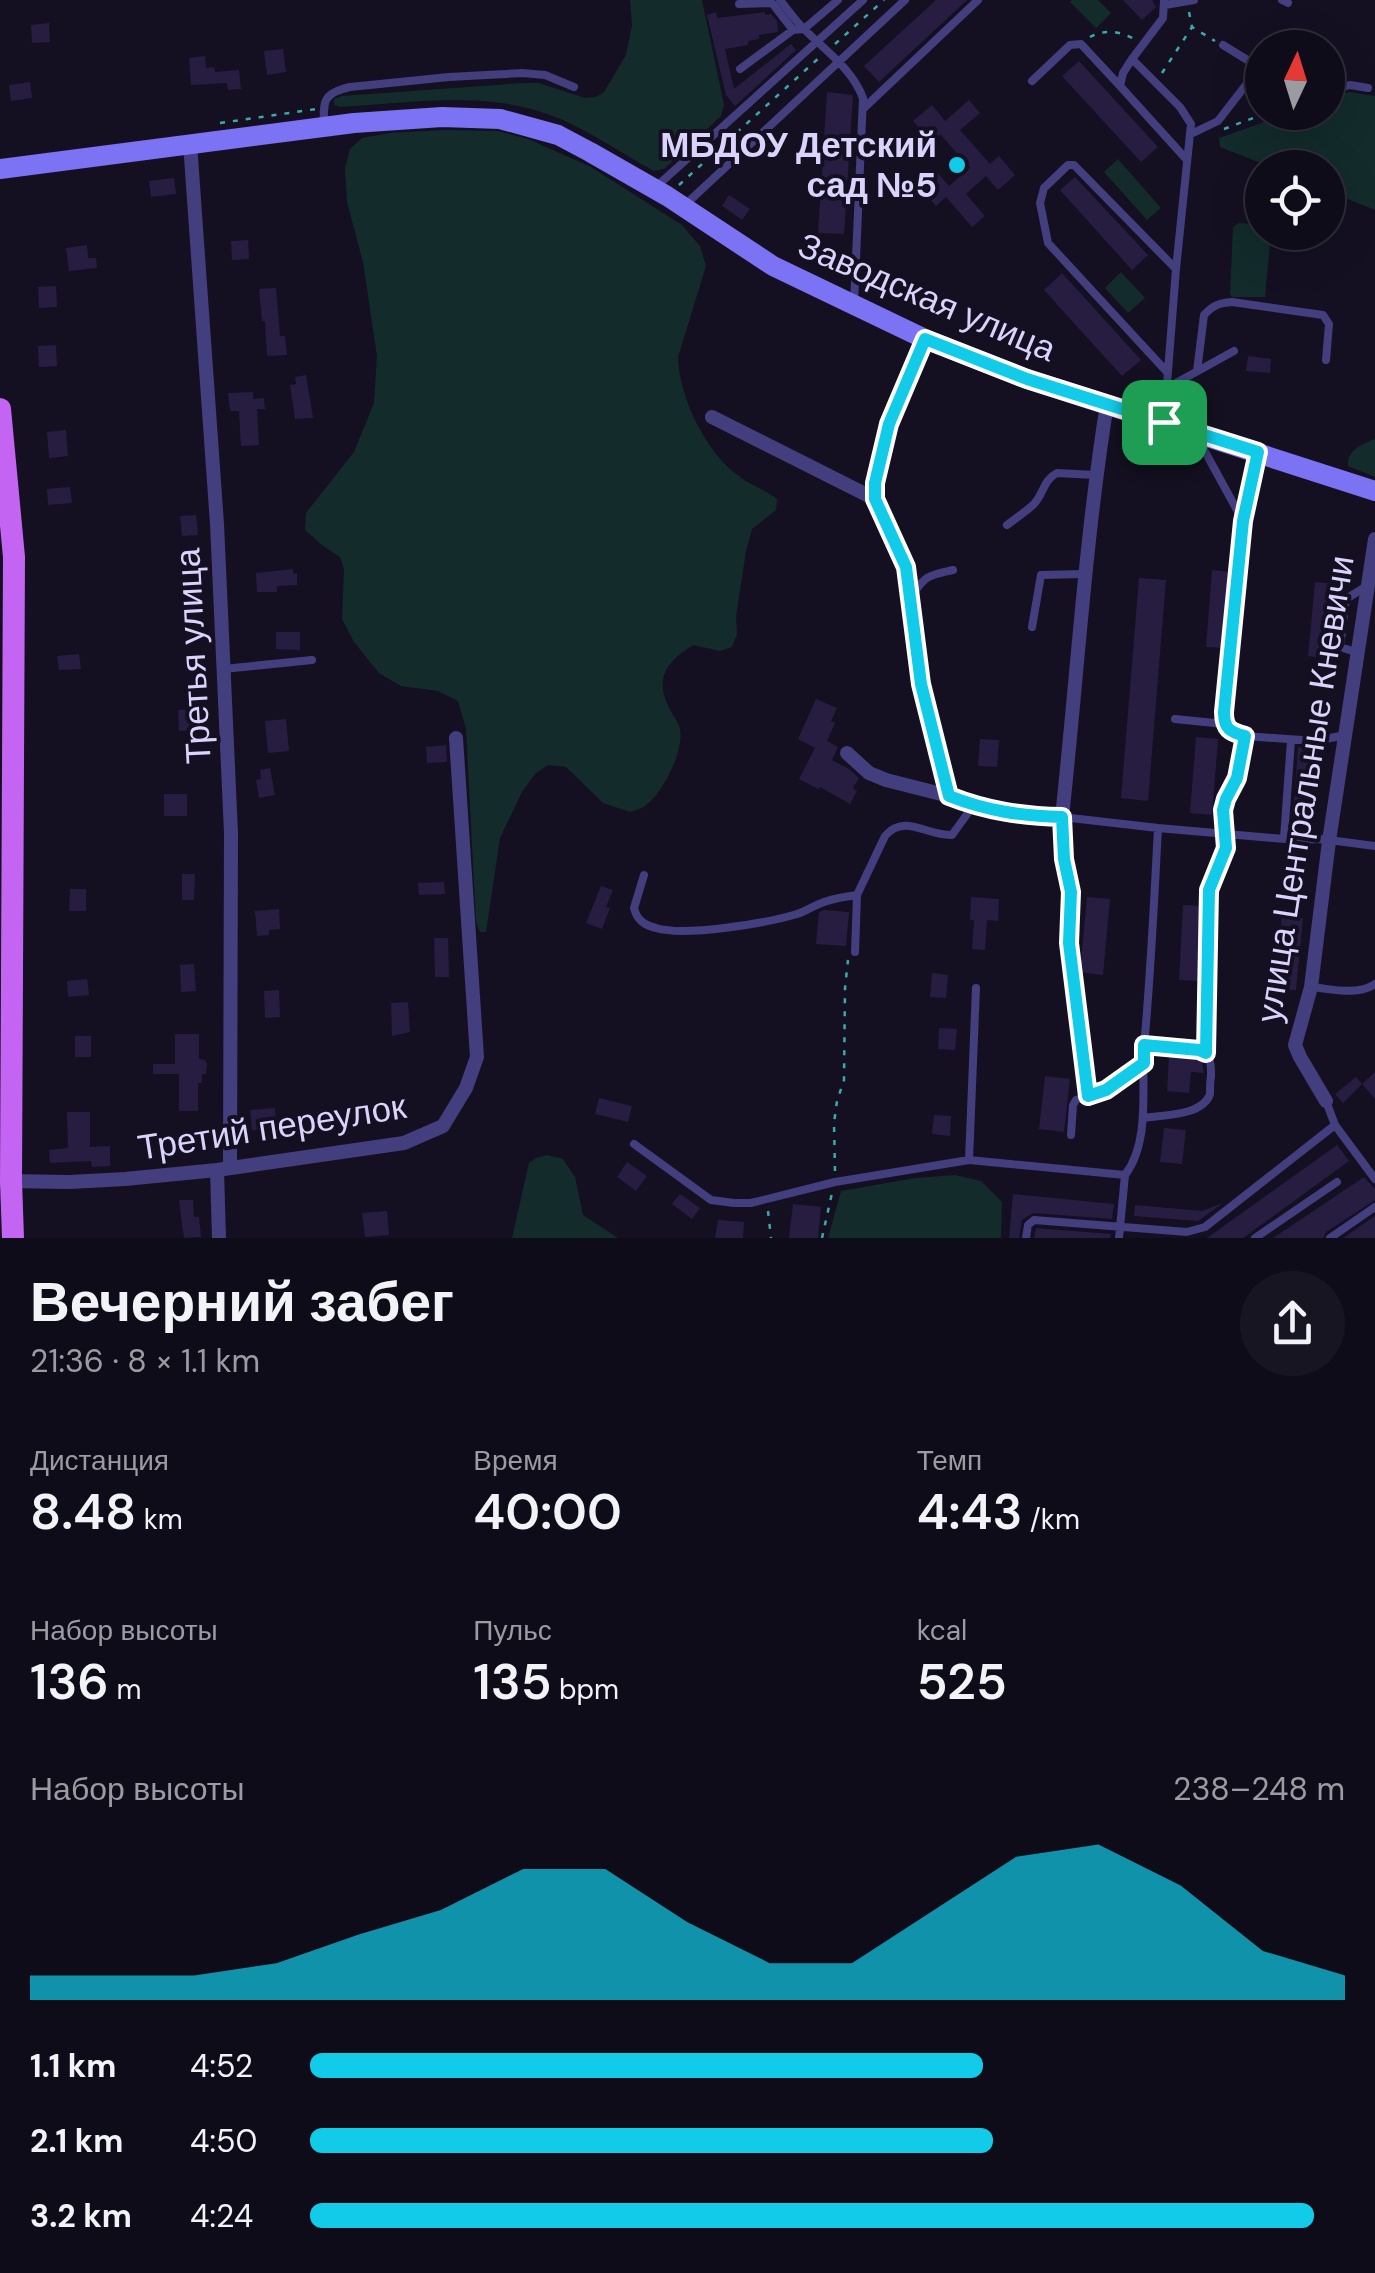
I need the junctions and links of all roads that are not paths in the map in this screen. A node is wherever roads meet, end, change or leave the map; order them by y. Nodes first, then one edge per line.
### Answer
1 (780, 0) edge
2 (838, 0) edge
3 (864, 0) edge
4 (905, 0) edge
5 (978, 0) edge
6 (1191, 0) edge
7 (1164, 2) edge
8 (739, 4) dead end
9 (804, 29) junction
10 (792, 30) junction
11 (818, 42) junction
12 (1223, 46) road end
13 (1132, 59) junction
14 (1245, 59) edge
15 (839, 61) junction
16 (740, 69) dead end
17 (1032, 81) dead end
18 (1120, 86) junction
19 (1345, 86) edge
20 (574, 87) dead end
21 (1245, 88) edge
22 (1368, 88) dead end
23 (864, 108) junction
24 (324, 117) junction
25 (1190, 134) junction
26 (190, 143) junction
27 (1188, 160) junction
28 (0, 169) edge
29 (668, 197) junction
30 (1176, 269) junction
31 (854, 307) junction
32 (1234, 351) dead end
33 (1326, 360) dead end
34 (1167, 372) junction
35 (1196, 372) junction
36 (1167, 388) junction
37 (1107, 404) junction
38 (0, 409) edge
39 (712, 418) dead end
40 (1164, 422) junction
41 (1194, 431) junction
42 (1258, 452) junction
43 (1095, 475) junction
44 (1375, 491) edge
45 (1243, 521) junction
46 (1007, 525) dead end
47 (1375, 540) edge
48 (953, 570) dead end
49 (1084, 574) junction
50 (911, 599) junction
51 (1032, 627) dead end
52 (312, 660) dead end
53 (223, 668) junction
54 (7, 692) edge
55 (1176, 719) dead end
56 (1224, 724) junction
57 (1347, 734) junction
58 (456, 738) dead end
59 (1291, 740) junction
60 (847, 752) dead end
61 (949, 796) junction
62 (973, 806) junction
63 (1062, 817) junction
64 (1158, 828) junction
65 (1226, 834) junction
66 (1284, 838) junction
67 (1329, 842) junction
68 (1375, 846) edge
69 (644, 875) dead end
70 (857, 895) junction
71 (6, 925) edge
72 (855, 952) road end
73 (1072, 967) road end
74 (1375, 984) edge
75 (1312, 987) junction
76 (976, 988) dead end
77 (1144, 1045) junction
78 (1206, 1053) junction
79 (1144, 1063) junction
80 (1326, 1101) joint
81 (1143, 1118) junction
82 (1335, 1125) junction
83 (1071, 1135) dead end
84 (634, 1144) dead end
85 (969, 1160) junction
86 (223, 1168) junction
87 (1126, 1174) junction
88 (1375, 1179) edge
89 (5, 1181) edge
90 (1337, 1182) dead end
91 (1375, 1207) edge
92 (1120, 1227) junction
93 (13, 1238) edge
94 (219, 1238) edge
95 (1026, 1238) edge
96 (1119, 1238) edge
97 (1255, 1238) edge
98 (1330, 1238) edge

1 - 9 lane
2 - 9 lane
3 - 11 lane
4 - 15 lane
5 - 23 lane
6 - 7 lane
7 - 13 lane
8 - 10 lane
9 - 10 lane
9 - 11 lane
10 - 16 lane
11 - 15 lane
11 - 29 lane
12 - 14 lane
13 - 18 lane
13 - 25 lane
15 - 23 lane
15 - 29 lane
17 - 18 lane
18 - 27 lane
19 - 22 lane
20 - 24 lane
21 - 25 lane
23 - 31 lane
24 - 26 street, Заводская улица
24 - 29 street, Заводская улица
25 - 27 lane
26 - 28 street, Заводская улица
26 - 53 street, Третья улица
27 - 30 lane
29 - 31 street, Заводская улица
30 - 34 lane
30 - 34 lane
31 - 37 street, Заводская улица
32 - 35 lane
33 - 35 lane
34 - 36 lane
35 - 36 lane
36 - 40 lane
37 - 40 street, Заводская улица
37 - 43 street
38 - 54 main road
39 - 50 street
40 - 41 street, Заводская улица
41 - 42 street, Заводская улица
41 - 45 lane
42 - 44 street, Заводская улица
42 - 45 lane
43 - 46 lane
43 - 49 street
45 - 56 lane
47 - 57 street, улица Центральные Кневичи
48 - 50 lane
49 - 51 lane
49 - 63 street
50 - 61 street
52 - 53 lane
53 - 86 street, Третья улица
54 - 71 main road
55 - 56 lane
56 - 59 lane
57 - 59 lane
57 - 67 street, улица Центральные Кневичи
58 - 86 street, Третий переулок
59 - 66 lane
60 - 61 street
61 - 62 street
62 - 63 street
62 - 70 lane
63 - 64 lane
63 - 73 lane
64 - 65 lane
64 - 77 lane
65 - 66 lane
65 - 78 lane
66 - 67 lane
67 - 68 lane
67 - 75 street, улица Центральные Кневичи
69 - 70 lane
70 - 72 lane
71 - 89 main road
74 - 75 lane
75 - 80 street, улица Центральные Кневичи
76 - 85 lane
77 - 78 lane
77 - 79 lane
78 - 81 lane
79 - 81 lane
79 - 83 lane
80 - 82 lane
81 - 87 lane
82 - 88 lane
82 - 92 lane
84 - 85 lane
85 - 87 lane
86 - 89 street, Третий переулок
86 - 94 street, Третья улица
87 - 92 lane
89 - 93 main road
90 - 97 lane
91 - 98 lane
92 - 95 lane
92 - 96 lane

